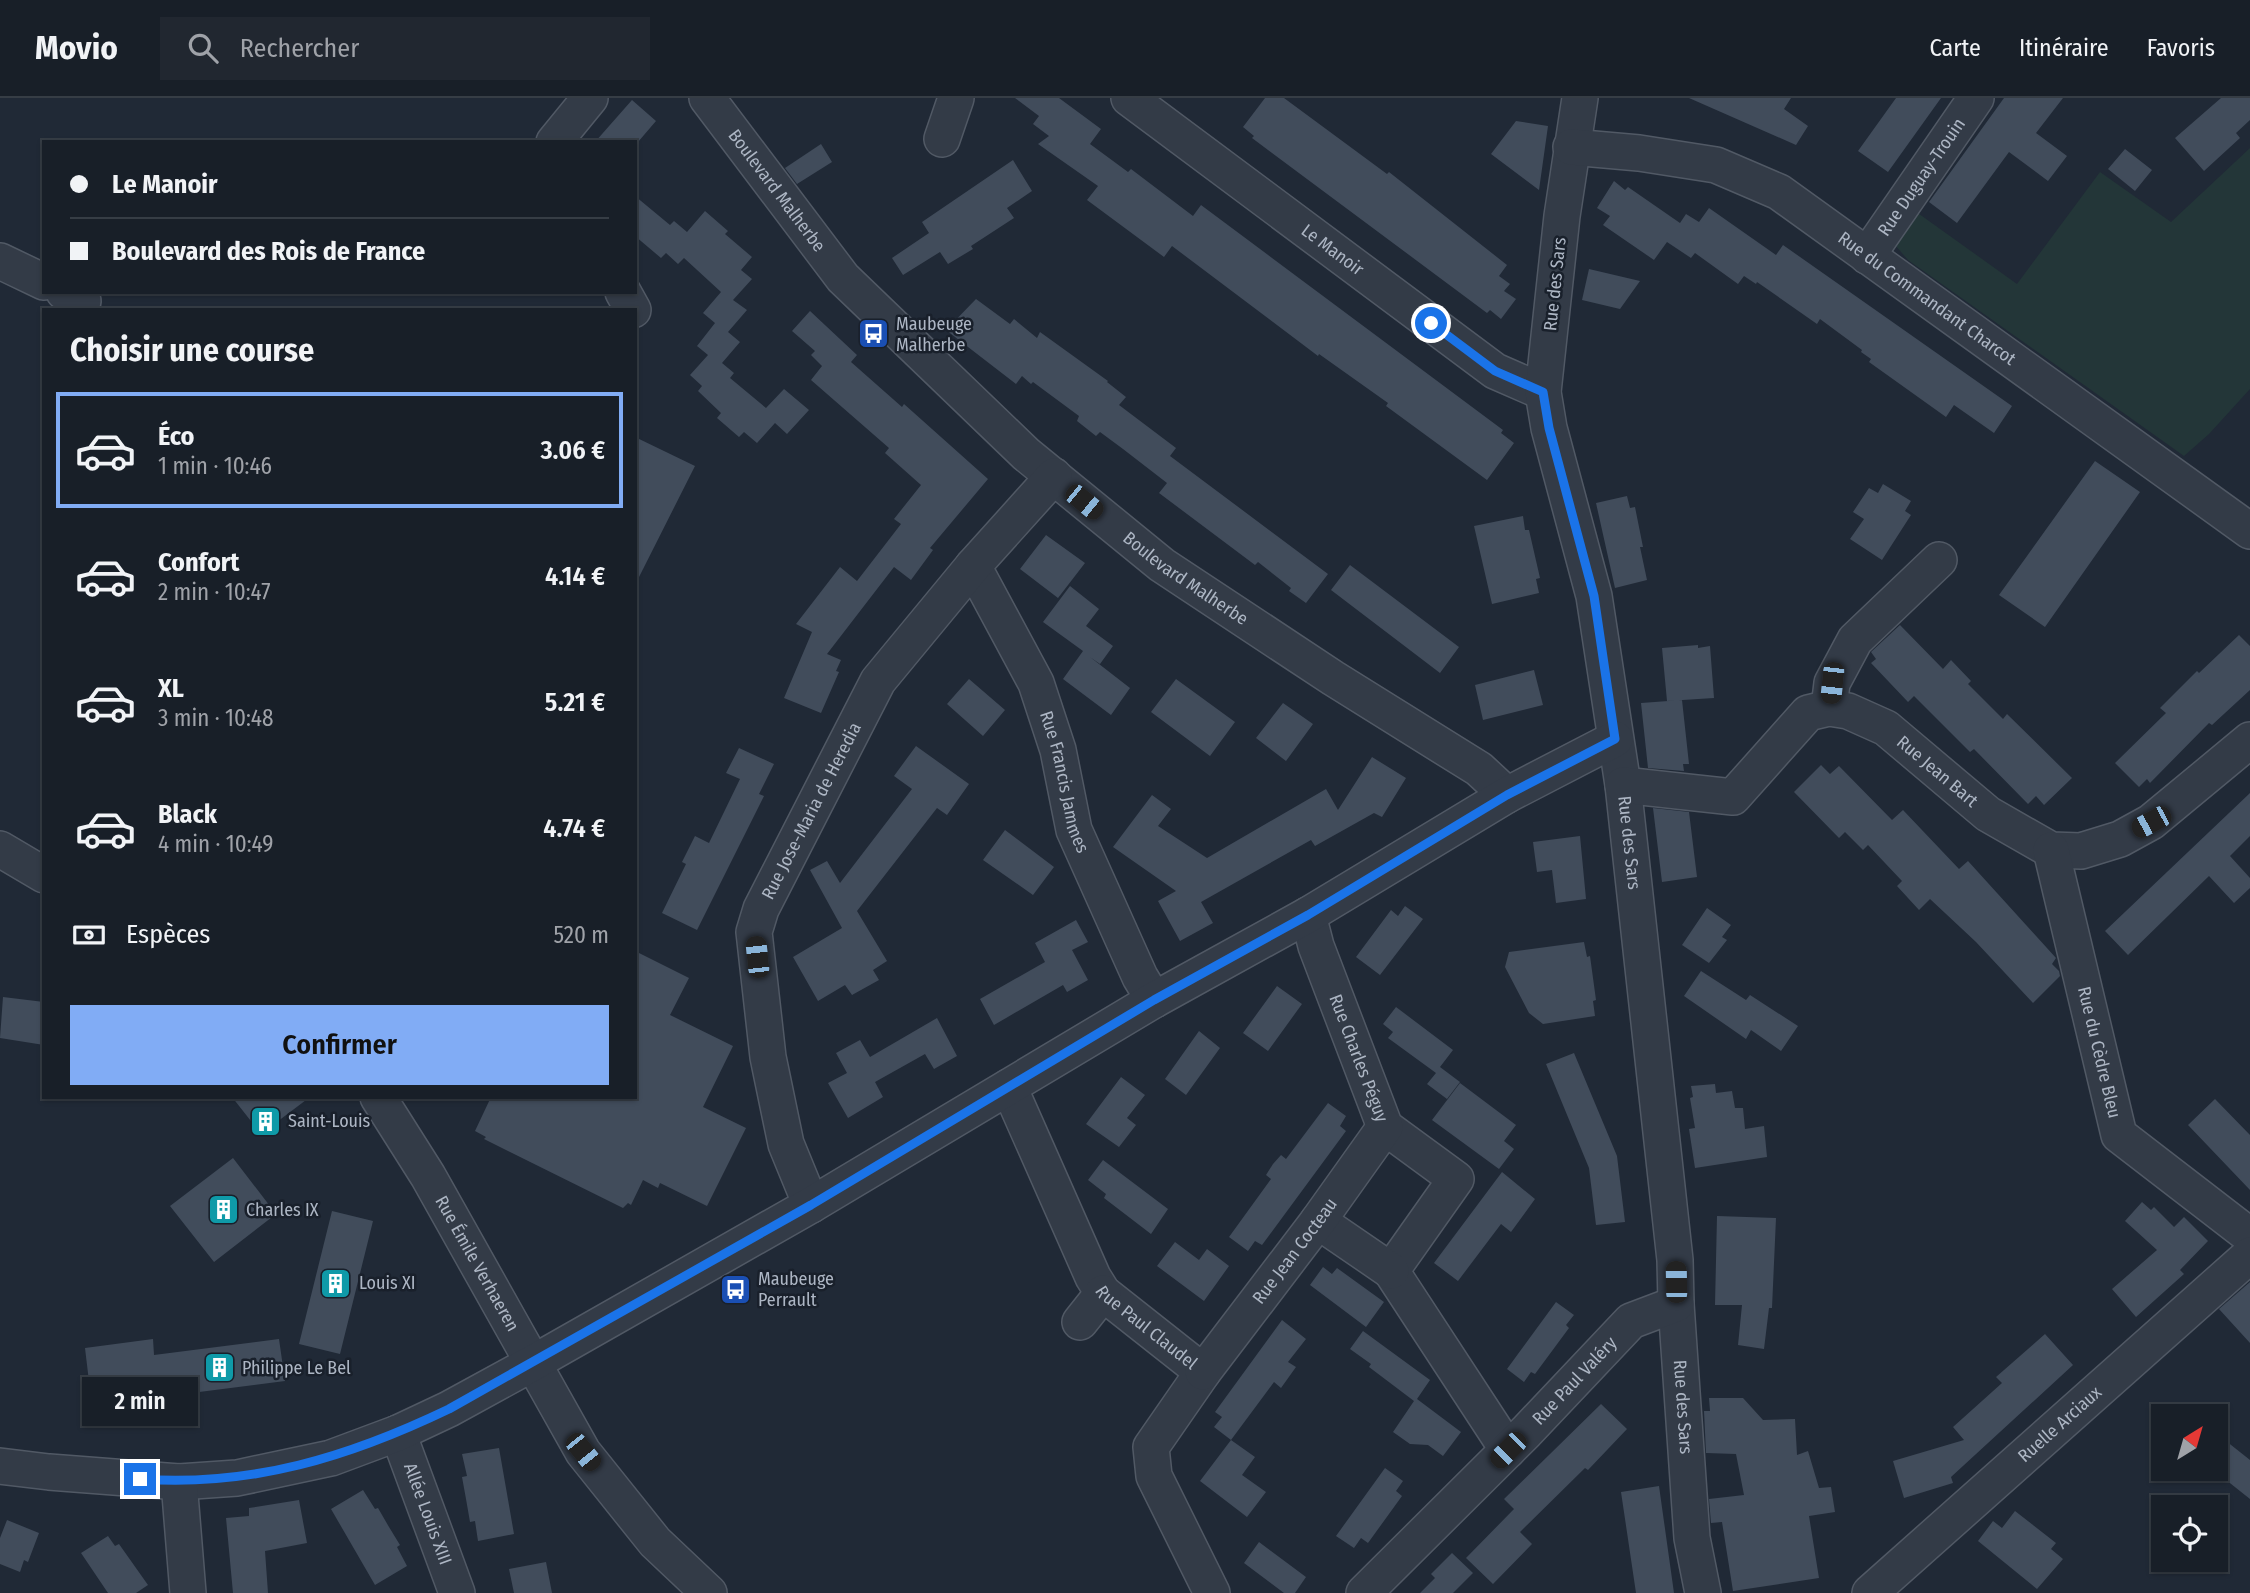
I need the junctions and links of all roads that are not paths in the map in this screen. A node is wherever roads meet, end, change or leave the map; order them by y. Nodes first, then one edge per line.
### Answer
1 (590, 98) edge
2 (707, 98) edge
3 (956, 98) edge
4 (1129, 98) edge
5 (1580, 98) edge
6 (1976, 98) edge
7 (942, 139) dead end
8 (556, 140) edge
9 (1571, 147) junction
10 (1867, 256) junction
11 (0, 261) edge
12 (42, 281) edge
13 (1543, 392) junction
14 (1054, 476) junction
15 (2250, 531) edge
16 (1939, 561) dead end
17 (973, 566) junction
18 (1829, 708) junction
19 (1615, 739) junction
20 (2250, 740) edge
21 (1623, 785) junction
22 (1507, 795) junction
23 (0, 849) edge
24 (2051, 850) junction
25 (42, 874) edge
26 (1308, 915) junction
27 (1154, 1000) junction
28 (1009, 1087) junction
29 (378, 1099) edge
30 (1385, 1127) junction
31 (811, 1205) junction
32 (1318, 1221) junction
33 (2250, 1236) edge
34 (2250, 1255) edge
35 (1391, 1271) junction
36 (1103, 1293) junction
37 (1676, 1304) junction
38 (1080, 1322) dead end
39 (533, 1363) junction
40 (1203, 1372) junction
41 (398, 1433) junction
42 (1508, 1450) junction
43 (0, 1466) edge
44 (179, 1482) junction
45 (188, 1593) edge
46 (457, 1593) edge
47 (709, 1593) edge
48 (1212, 1593) edge
49 (1364, 1593) edge
50 (1703, 1593) edge
51 (1870, 1593) edge

1 - 8 street
2 - 14 street, Boulevard Malherbe
3 - 7 street
4 - 13 street, Le Manoir
5 - 9 street, Rue des Sars
6 - 10 street, Rue Duguay-Trouin
9 - 10 street, Rue du Commandant Charcot
9 - 13 street, Rue des Sars
10 - 15 street, Rue du Commandant Charcot
11 - 12 street
13 - 19 street, Rue des Sars
14 - 17 street, Rue Jose-Maria de Heredia
14 - 22 street, Boulevard Malherbe
16 - 18 street
17 - 27 street, Rue Francis Jammes
17 - 31 street, Rue Jose-Maria de Heredia
18 - 21 street
18 - 24 street, Rue Jean Bart
19 - 21 street, Rue des Sars
19 - 22 street
20 - 24 street
21 - 37 street, Rue des Sars
22 - 26 street
23 - 25 street
24 - 33 street, Rue du Cèdre Bleu
26 - 27 street
26 - 30 street, Rue Charles Péguy
27 - 28 street
28 - 31 street
28 - 36 street, Rue Paul Claudel
29 - 39 street, Rue Émile Verhaeren
30 - 32 street, Rue Jean Cocteau
30 - 35 street, Rue Charles Péguy
31 - 39 street
32 - 35 street
32 - 40 street, Rue Jean Cocteau
34 - 51 street, Ruelle Arciaux
35 - 42 street
36 - 38 street
36 - 40 street, Rue Paul Claudel
37 - 42 street, Rue Paul Valéry
37 - 50 street, Rue des Sars
39 - 41 street
39 - 47 street, Rue Émile Verhaeren
40 - 48 street, Rue Paul Claudel
41 - 44 street
41 - 46 street, Allée Louis XIII
42 - 49 street, Rue Paul Valéry
43 - 44 street
44 - 45 street

